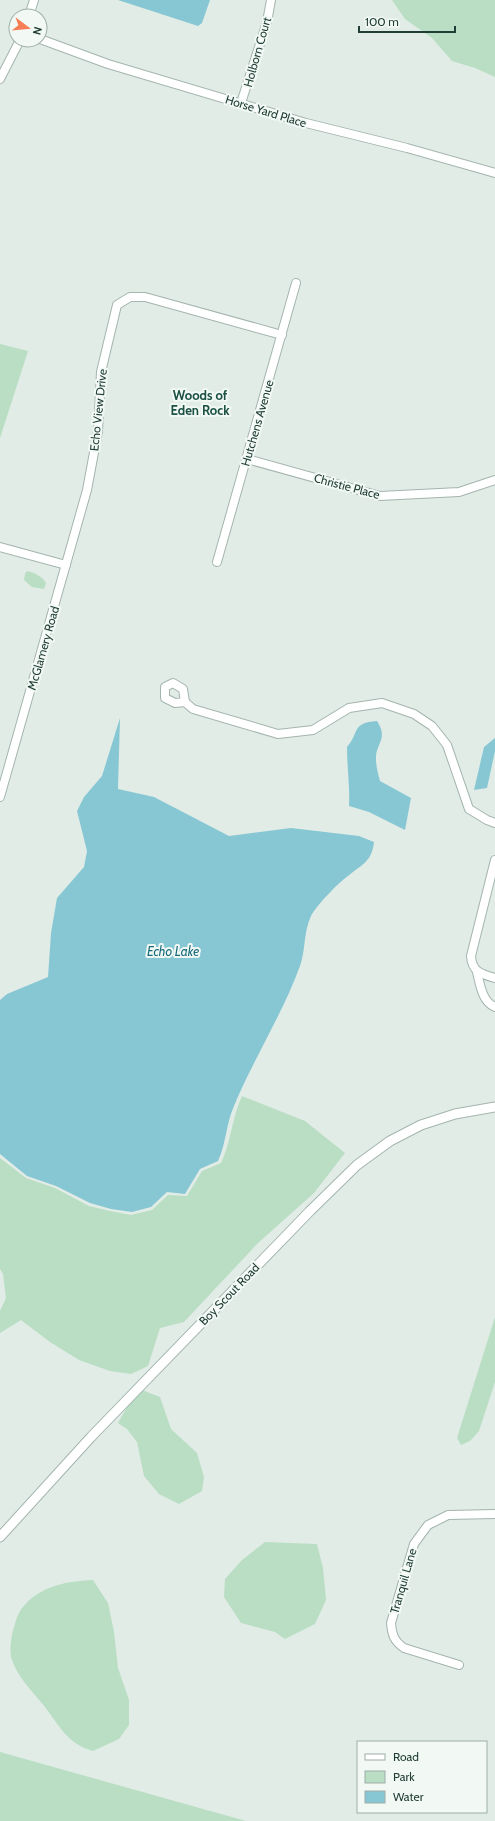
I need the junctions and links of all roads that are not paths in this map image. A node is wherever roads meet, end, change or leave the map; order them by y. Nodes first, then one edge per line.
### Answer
1 (271, 0) edge
2 (48, 41) edge
3 (16, 48) edge
4 (0, 79) edge
5 (241, 103) junction
6 (495, 173) edge
7 (296, 283) dead end
8 (282, 335) junction
9 (247, 459) junction
10 (495, 480) edge
11 (0, 547) edge
12 (218, 562) dead end
13 (66, 565) junction
14 (185, 702) dead end
15 (0, 797) edge
16 (495, 823) edge
17 (495, 860) edge
18 (477, 972) junction
19 (495, 978) edge
20 (495, 1007) edge
21 (495, 1107) edge
22 (495, 1514) edge
23 (0, 1537) edge
24 (459, 1665) dead end

1 - 5 street, Holborn Court
2 - 5 street, Horse Yard Place
3 - 4 street
5 - 6 street, Horse Yard Place
7 - 8 street, Hutchens Avenue
8 - 9 street, Hutchens Avenue
8 - 13 street, Echo View Drive
9 - 10 street, Christie Place
9 - 12 street, Hutchens Avenue
11 - 13 street
13 - 15 street, McGlamery Road
14 - 16 street
17 - 18 street
18 - 19 street
18 - 20 street
21 - 23 street, Boy Scout Road
22 - 24 street, Tranquil Lane

